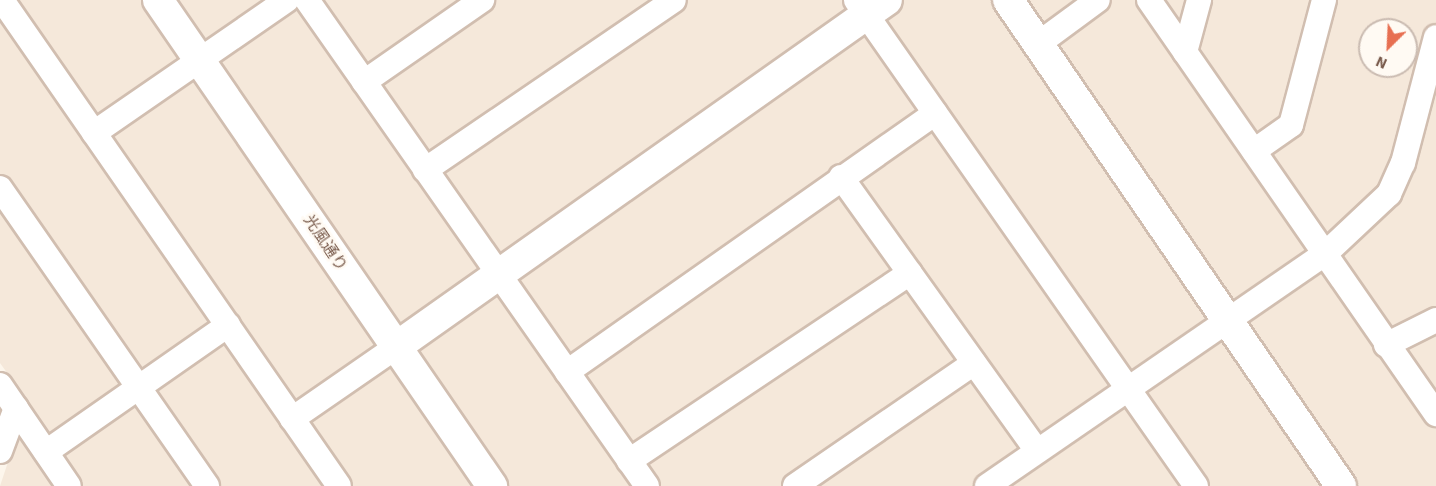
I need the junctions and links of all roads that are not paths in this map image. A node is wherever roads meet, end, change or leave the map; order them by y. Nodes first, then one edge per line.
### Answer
1 (2, 0) edge
2 (158, 0) edge
3 (287, 0) edge
4 (307, 0) edge
5 (482, 0) edge
6 (674, 0) edge
7 (1008, 0) edge
8 (1098, 0) edge
9 (1149, 0) edge
10 (1198, 0) edge
11 (1324, 0) edge
12 (870, 6) edge
13 (1038, 44) junction
14 (1434, 50) edge
15 (1185, 52) junction
16 (201, 62) junction
17 (364, 82) junction
18 (935, 113) junction
19 (94, 133) junction
20 (1254, 151) junction
21 (425, 170) junction
22 (841, 177) junction
23 (0, 188) edge
24 (1325, 254) junction
25 (910, 273) junction
26 (498, 274) junction
27 (1224, 320) junction
28 (1436, 320) edge
29 (228, 326) junction
30 (1386, 345) junction
31 (396, 347) junction
32 (974, 363) junction
33 (567, 372) junction
34 (0, 385) edge
35 (139, 387) junction
36 (1127, 387) junction
37 (16, 408) junction
38 (1436, 414) edge
39 (292, 419) junction
40 (0, 451) edge
41 (1037, 451) junction
42 (46, 452) junction
43 (629, 461) junction
44 (1189, 484) edge
45 (69, 486) edge
46 (207, 486) edge
47 (339, 486) edge
48 (492, 486) edge
49 (647, 486) edge
50 (795, 486) edge
51 (987, 486) edge
52 (1341, 486) edge

1 - 19 street
2 - 16 street, 光風通り
3 - 16 street
4 - 17 street
5 - 17 street
6 - 21 street
7 - 13 street
8 - 13 street
9 - 15 street
10 - 15 street
11 - 20 street
12 - 18 street
12 - 26 street
13 - 27 street
14 - 24 street
15 - 20 street
16 - 19 street
16 - 31 street, 光風通り
17 - 21 street
18 - 22 street
18 - 36 street
19 - 29 street
20 - 24 street
21 - 26 street
22 - 25 street
22 - 33 street
23 - 35 street
24 - 27 street
24 - 30 street
25 - 32 street
25 - 43 street
26 - 31 street
26 - 33 street
27 - 36 street
27 - 52 street
28 - 30 street
29 - 35 street
29 - 39 street
30 - 38 street
31 - 39 street
31 - 48 street, 光風通り
32 - 41 street
32 - 50 street
33 - 43 street
34 - 37 street
35 - 42 street
35 - 46 street
36 - 41 street
36 - 44 street
37 - 40 street
37 - 42 street
39 - 47 street
41 - 51 street
42 - 45 street
43 - 49 street

